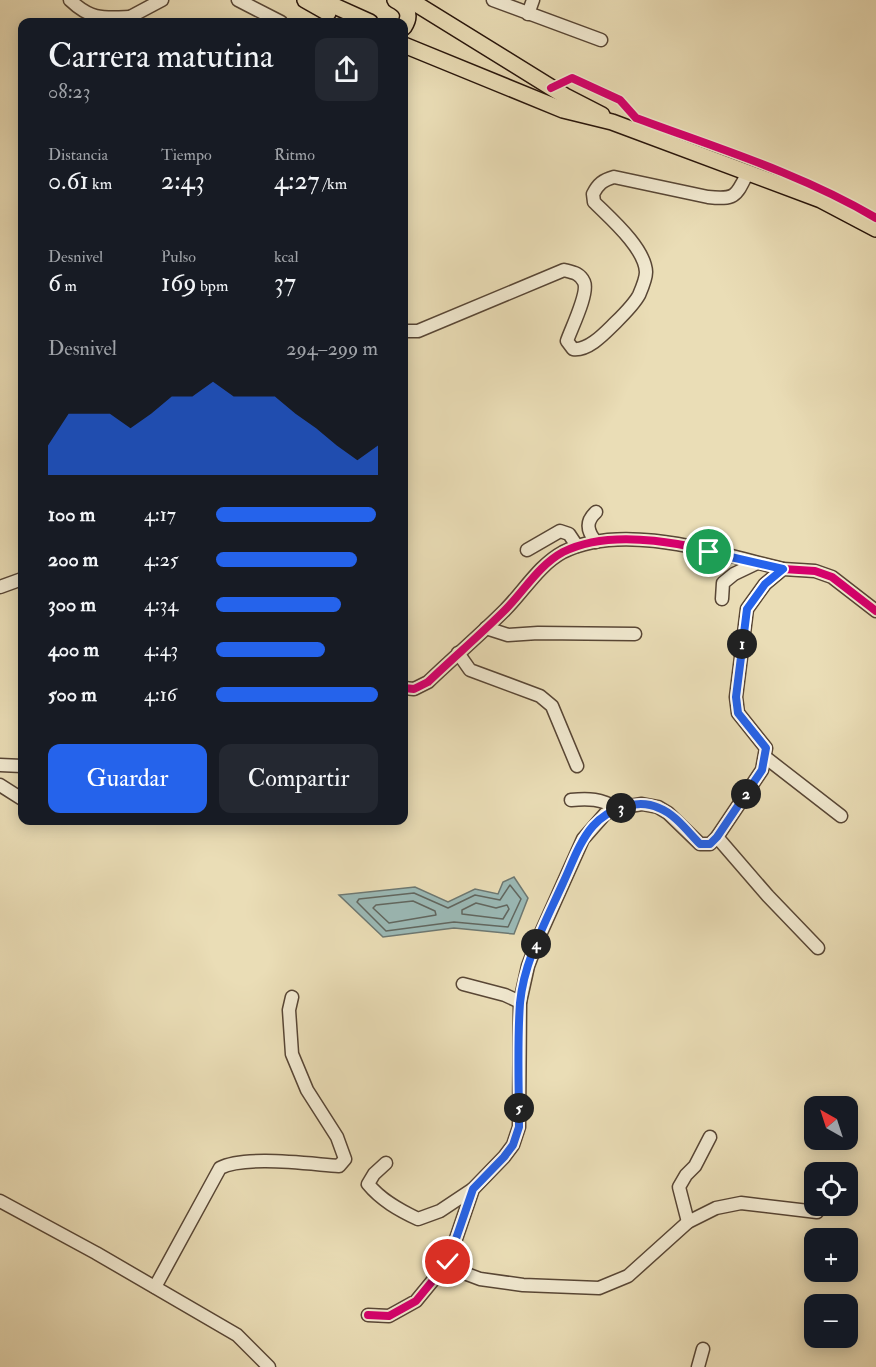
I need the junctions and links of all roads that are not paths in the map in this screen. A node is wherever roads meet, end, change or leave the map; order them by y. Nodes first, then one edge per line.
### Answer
1 (70, 0) edge
2 (162, 0) edge
3 (238, 0) edge
4 (305, 0) edge
5 (321, 0) edge
6 (395, 0) edge
7 (410, 0) edge
8 (493, 0) edge
9 (533, 0) edge
10 (528, 14) junction
11 (99, 18) edge
12 (131, 18) edge
13 (273, 18) edge
14 (341, 18) edge
15 (361, 18) edge
16 (408, 18) edge
17 (601, 40) dead end
18 (408, 47) edge
19 (612, 122) junction
20 (748, 172) junction
21 (876, 229) edge
22 (408, 332) edge
23 (596, 512) dead end
24 (596, 542) junction
25 (577, 546) junction
26 (527, 550) dead end
27 (757, 563) junction
28 (783, 569) junction
29 (18, 580) edge
30 (0, 587) edge
31 (722, 599) dead end
32 (876, 611) edge
33 (486, 628) junction
34 (635, 634) dead end
35 (458, 653) junction
36 (408, 688) edge
37 (765, 758) junction
38 (0, 765) edge
39 (18, 766) edge
40 (577, 766) dead end
41 (0, 785) edge
42 (18, 796) edge
43 (571, 800) dead end
44 (617, 808) junction
45 (841, 816) dead end
46 (717, 837) junction
47 (818, 948) dead end
48 (463, 984) dead end
49 (292, 997) dead end
50 (520, 1002) junction
51 (710, 1137) dead end
52 (386, 1163) dead end
53 (473, 1189) junction
54 (0, 1200) edge
55 (804, 1210) edge
56 (688, 1222) junction
57 (448, 1262) junction
58 (155, 1287) junction
59 (368, 1315) dead end
60 (703, 1349) dead end
61 (269, 1367) edge
62 (698, 1367) edge

1 - 11 street
2 - 12 street
3 - 13 street
4 - 14 main road
5 - 15 main road
6 - 16 main road
7 - 19 main road
8 - 10 street
9 - 10 street
10 - 17 street
18 - 19 main road
19 - 20 main road
20 - 21 main road
20 - 22 street
23 - 24 street
24 - 25 street
24 - 27 street
25 - 26 street
25 - 33 street
27 - 28 street
27 - 31 street
28 - 32 street
28 - 37 street
29 - 30 street
33 - 34 street
33 - 35 street
35 - 36 street
35 - 40 street
37 - 45 street
37 - 46 street
38 - 39 street
41 - 42 street
43 - 44 street
44 - 46 street
44 - 50 street
46 - 47 street
48 - 50 street
49 - 58 street
50 - 53 street
51 - 56 street
52 - 53 street
53 - 57 street
54 - 58 street
55 - 56 street
56 - 57 street
57 - 59 street
58 - 61 street
60 - 62 street

